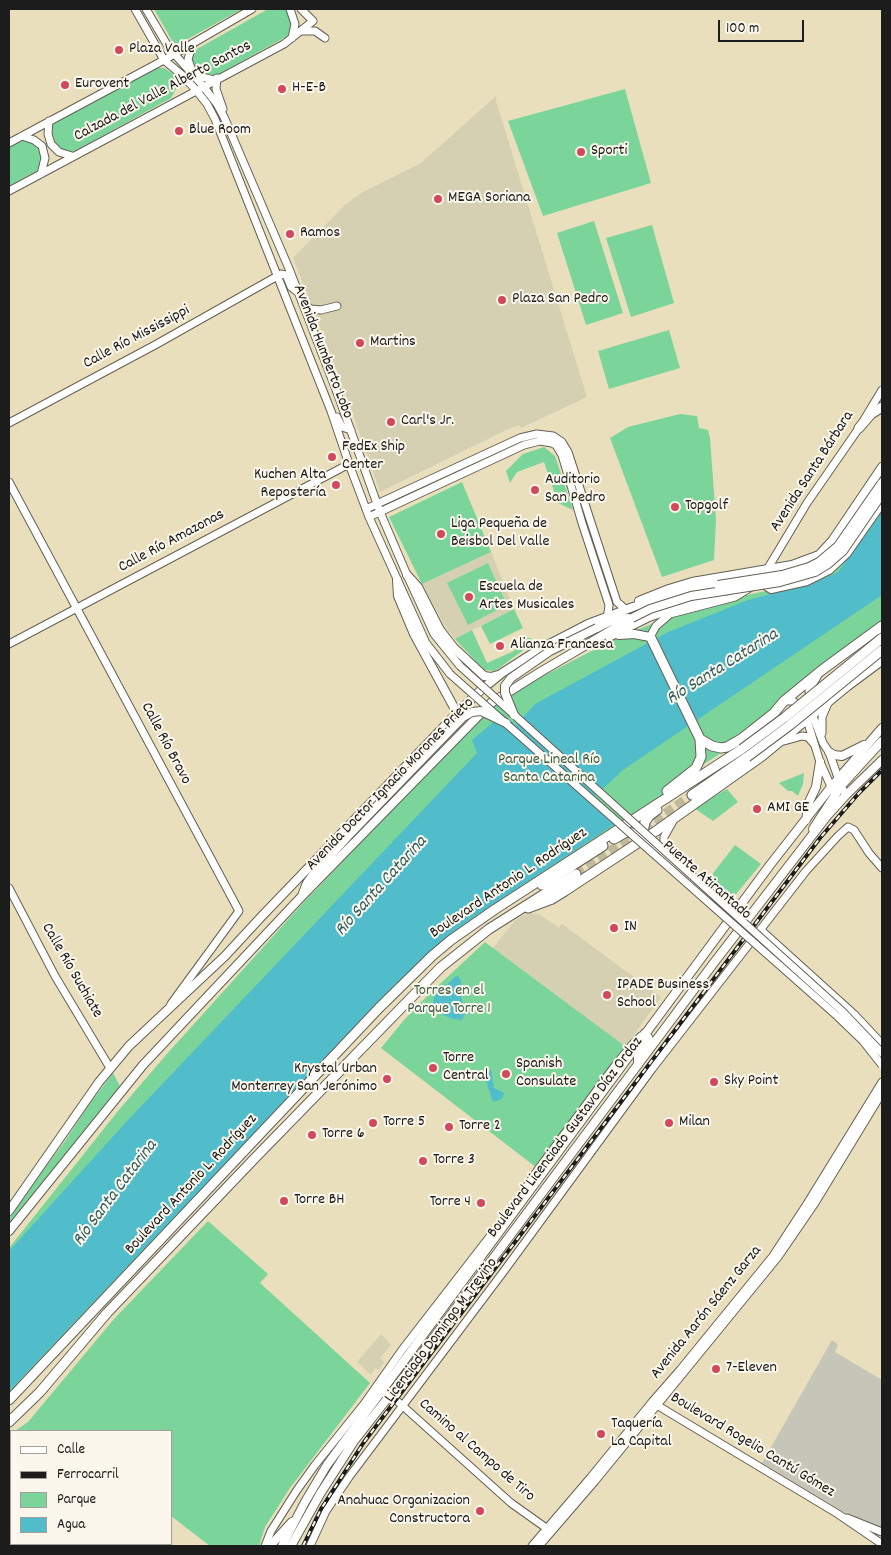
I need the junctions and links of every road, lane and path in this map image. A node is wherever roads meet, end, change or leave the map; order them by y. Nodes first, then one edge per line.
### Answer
1 (136, 9) edge
2 (146, 9) edge
3 (252, 9) edge
4 (290, 9) edge
5 (301, 9) edge
6 (301, 32) junction
7 (292, 38) junction
8 (325, 38) dead end
9 (193, 43) junction
10 (173, 54) junction
11 (164, 60) junction
12 (216, 79) junction
13 (203, 86) junction
14 (196, 90) junction
15 (223, 114) junction
16 (49, 121) junction
17 (22, 136) junction
18 (9, 143) edge
19 (72, 156) junction
20 (41, 174) junction
21 (9, 191) edge
22 (278, 276) junction
23 (299, 293) junction
24 (304, 305) junction
25 (338, 306) dead end
26 (330, 374) junction
27 (322, 389) junction
28 (882, 390) edge
29 (882, 407) edge
30 (331, 411) junction
31 (9, 424) edge
32 (859, 428) junction
33 (351, 430) junction
34 (349, 464) junction
35 (882, 466) edge
36 (9, 482) edge
37 (882, 483) edge
38 (882, 494) edge
39 (882, 503) edge
40 (377, 504) junction
41 (366, 508) junction
42 (380, 512) junction
43 (369, 517) junction
44 (767, 570) junction
45 (740, 574) junction
46 (407, 576) junction
47 (397, 580) junction
48 (623, 607) junction
49 (77, 608) junction
50 (608, 613) junction
51 (632, 618) junction
52 (594, 625) junction
53 (882, 626) edge
54 (609, 637) junction
55 (650, 637) junction
56 (882, 638) edge
57 (9, 644) edge
58 (882, 650) edge
59 (572, 652) junction
60 (882, 660) edge
61 (822, 670) junction
62 (502, 673) junction
63 (784, 701) junction
64 (828, 702) junction
65 (457, 713) junction
66 (514, 715) junction
67 (810, 718) junction
68 (506, 723) junction
69 (880, 734) edge
70 (700, 739) junction
71 (781, 742) junction
72 (823, 743) junction
73 (815, 745) junction
74 (829, 752) junction
75 (744, 753) junction
76 (881, 761) edge
77 (820, 762) junction
78 (719, 763) junction
79 (839, 783) junction
80 (831, 787) junction
81 (846, 794) junction
82 (692, 795) tunnel mouth
83 (834, 795) junction
84 (840, 802) junction
85 (649, 809) junction
86 (678, 815) junction
87 (806, 820) junction
88 (626, 832) junction
89 (645, 838) junction
90 (810, 838) junction
91 (631, 848) junction
92 (664, 855) junction
93 (882, 868) edge
94 (576, 874) tunnel mouth
95 (9, 888) edge
96 (522, 892) junction
97 (303, 895) junction
98 (509, 915) junction
99 (732, 916) junction
100 (742, 925) junction
101 (761, 930) junction
102 (753, 936) junction
103 (166, 1010) junction
104 (645, 1033) junction
105 (882, 1044) edge
106 (882, 1053) edge
107 (638, 1064) junction
108 (882, 1066) edge
109 (110, 1068) junction
110 (882, 1082) edge
111 (882, 1092) edge
112 (882, 1105) edge
113 (872, 1109) junction
114 (9, 1211) edge
115 (9, 1231) edge
116 (384, 1389) junction
117 (391, 1394) junction
118 (9, 1400) edge
119 (654, 1404) junction
120 (403, 1405) junction
121 (9, 1422) edge
122 (838, 1514) junction
123 (297, 1517) junction
124 (549, 1530) junction
125 (882, 1532) edge
126 (882, 1544) edge
127 (265, 1546) edge
128 (270, 1546) edge
129 (282, 1546) edge
130 (291, 1546) edge
131 (310, 1546) edge
132 (532, 1546) edge
133 (539, 1546) edge

1 - 11 main road, Avenida Humberto Lobo
2 - 10 main road
3 - 9 main road, Calzada del Valle Alberto Santos
4 - 7 main road
5 - 6 main road
6 - 7 main road, Calzada del Valle Alberto Santos
6 - 8 main road
7 - 12 main road, Calzada del Valle Alberto Santos
9 - 10 main road, Calzada del Valle Alberto Santos
9 - 12 main road
10 - 11 main road, Calzada del Valle Alberto Santos
10 - 13 main road
11 - 14 main road, Avenida Humberto Lobo
11 - 16 main road, Calzada del Valle Alberto Santos
12 - 13 main road, Calzada del Valle Alberto Santos
12 - 15 main road
13 - 14 main road, Calzada del Valle Alberto Santos
13 - 15 main road
14 - 19 main road, Calzada del Valle Alberto Santos
14 - 22 main road, Avenida Humberto Lobo
15 - 23 main road, Avenida Humberto Lobo
16 - 17 main road, Calzada del Valle Alberto Santos
16 - 19 main road
17 - 18 main road, Calzada del Valle Alberto Santos
17 - 20 main road
19 - 20 main road, Calzada del Valle Alberto Santos
20 - 21 main road, Calzada del Valle Alberto Santos
22 - 23 main road
22 - 27 main road, Avenida Humberto Lobo
22 - 31 main road, Calle Río Mississippi
23 - 24 main road, Avenida Humberto Lobo
24 - 25 main road
24 - 26 main road, Avenida Humberto Lobo
26 - 27 main road
26 - 33 main road, Avenida Humberto Lobo
27 - 30 main road, Avenida Humberto Lobo
28 - 32 main road, Avenida Santa Bárbara
29 - 32 highway
30 - 33 main road
30 - 34 main road, Avenida Humberto Lobo
32 - 44 main road, Avenida Santa Bárbara
33 - 40 main road, Avenida Humberto Lobo
34 - 41 main road, Avenida Humberto Lobo
34 - 49 main road, Calle Río Amazonas
35 - 44 main road
36 - 49 main road, Calle Río Bravo
37 - 52 main road, Avenida Doctor Ignacio Morones Prieto, bridge
38 - 51 main road, Avenida Doctor Ignacio Morones Prieto, bridge
39 - 44 main road
40 - 41 main road
40 - 42 main road, Avenida Humberto Lobo
40 - 48 main road
41 - 43 main road, Avenida Humberto Lobo
42 - 43 main road
42 - 46 main road, Avenida Humberto Lobo
42 - 50 main road
43 - 47 main road, Avenida Humberto Lobo
44 - 45 main road
44 - 55 main road, Avenida Santa Bárbara
45 - 48 main road
45 - 54 main road
46 - 62 main road
46 - 66 main road, Avenida Humberto Lobo, bridge
47 - 65 main road
47 - 68 main road, Avenida Humberto Lobo, bridge
48 - 50 main road
49 - 57 main road, Calle Río Amazonas
49 - 103 main road, Calle Río Bravo
50 - 52 main road
51 - 52 main road
51 - 59 main road, Avenida Doctor Ignacio Morones Prieto
52 - 62 main road, Avenida Doctor Ignacio Morones Prieto
52 - 66 main road, bridge
53 - 61 highway
54 - 55 main road
54 - 59 main road
55 - 70 highway
56 - 75 highway, Boulevard Antonio L. Rodríguez, bridge
58 - 75 highway, Boulevard Antonio L. Rodríguez, bridge
59 - 97 main road, Avenida Doctor Ignacio Morones Prieto
60 - 64 highway
61 - 63 highway
61 - 67 main road
62 - 65 main road, Avenida Doctor Ignacio Morones Prieto
63 - 67 main road
63 - 70 highway
64 - 67 highway
64 - 72 main road
65 - 103 main road, Avenida Doctor Ignacio Morones Prieto
66 - 106 main road, Puente Atirantado, bridge
67 - 71 highway
67 - 72 main road
67 - 73 main road
68 - 97 main road, bridge
68 - 108 main road, Puente Atirantado, bridge
69 - 74 main road
69 - 79 main road
70 - 85 highway
71 - 73 main road
71 - 86 highway
72 - 74 main road
73 - 77 main road
74 - 79 main road
75 - 78 highway, Boulevard Antonio L. Rodríguez
75 - 82 highway, Boulevard Antonio L. Rodríguez
76 - 81 main road, Boulevard Licenciado Gustavo Díaz Ordaz
77 - 80 main road
77 - 87 main road
78 - 85 highway, Boulevard Antonio L. Rodríguez
78 - 89 highway
79 - 80 main road, Boulevard Licenciado Gustavo Díaz Ordaz
79 - 81 main road
79 - 83 main road
80 - 83 main road
80 - 87 main road, Boulevard Licenciado Gustavo Díaz Ordaz
81 - 84 main road, Boulevard Licenciado Gustavo Díaz Ordaz
83 - 84 main road
83 - 90 main road
84 - 90 main road, Boulevard Licenciado Gustavo Díaz Ordaz
85 - 96 highway, Boulevard Antonio L. Rodríguez
86 - 89 highway
86 - 92 main road
87 - 99 main road, Boulevard Licenciado Gustavo Díaz Ordaz
88 - 89 highway
88 - 91 highway
88 - 96 highway
89 - 91 highway
89 - 92 main road
90 - 100 main road, Boulevard Licenciado Gustavo Díaz Ordaz
91 - 98 highway
92 - 99 main road
93 - 101 main road
94 - 98 highway, Boulevard Antonio L. Rodríguez
95 - 109 main road, Calle Río Suchiate
96 - 118 highway, Boulevard Antonio L. Rodríguez
97 - 115 main road, Avenida Doctor Ignacio Morones Prieto
98 - 121 highway, Boulevard Antonio L. Rodríguez
99 - 100 main road
99 - 104 main road, Boulevard Licenciado Gustavo Díaz Ordaz
100 - 102 main road
100 - 107 main road, Boulevard Licenciado Gustavo Díaz Ordaz
101 - 102 main road
101 - 105 main road
102 - 108 main road
102 - 120 main road, Licenciado Domingo M Treviño
103 - 109 main road, Avenida Doctor Ignacio Morones Prieto
104 - 107 main road
104 - 116 main road, Boulevard Licenciado Gustavo Díaz Ordaz
104 - 127 main road, Boulevard Licenciado Gustavo Díaz Ordaz
107 - 117 main road, Boulevard Licenciado Gustavo Díaz Ordaz
109 - 114 main road, Avenida Doctor Ignacio Morones Prieto
110 - 119 main road, Avenida Aarón Sáenz Garza
111 - 113 main road, Avenida Aarón Sáenz Garza
112 - 113 main road
113 - 119 main road, Avenida Aarón Sáenz Garza
116 - 117 main road, Camino al Campo de Tiro
116 - 123 main road, Boulevard Licenciado Gustavo Díaz Ordaz
117 - 120 main road, Camino al Campo de Tiro
117 - 130 main road, Boulevard Licenciado Gustavo Díaz Ordaz
119 - 122 main road, Boulevard Rogelio Cantú Gómez
119 - 124 main road, Avenida Aarón Sáenz Garza
120 - 124 main road, Camino al Campo de Tiro
120 - 131 main road, Licenciado Domingo M Treviño
122 - 125 main road, Boulevard Rogelio Cantú Gómez
122 - 126 main road, Boulevard Rogelio Cantú Gómez
123 - 128 main road
123 - 129 main road, Boulevard Licenciado Gustavo Díaz Ordaz
124 - 132 main road, Avenida Aarón Sáenz Garza
124 - 133 main road, Avenida Aarón Sáenz Garza

